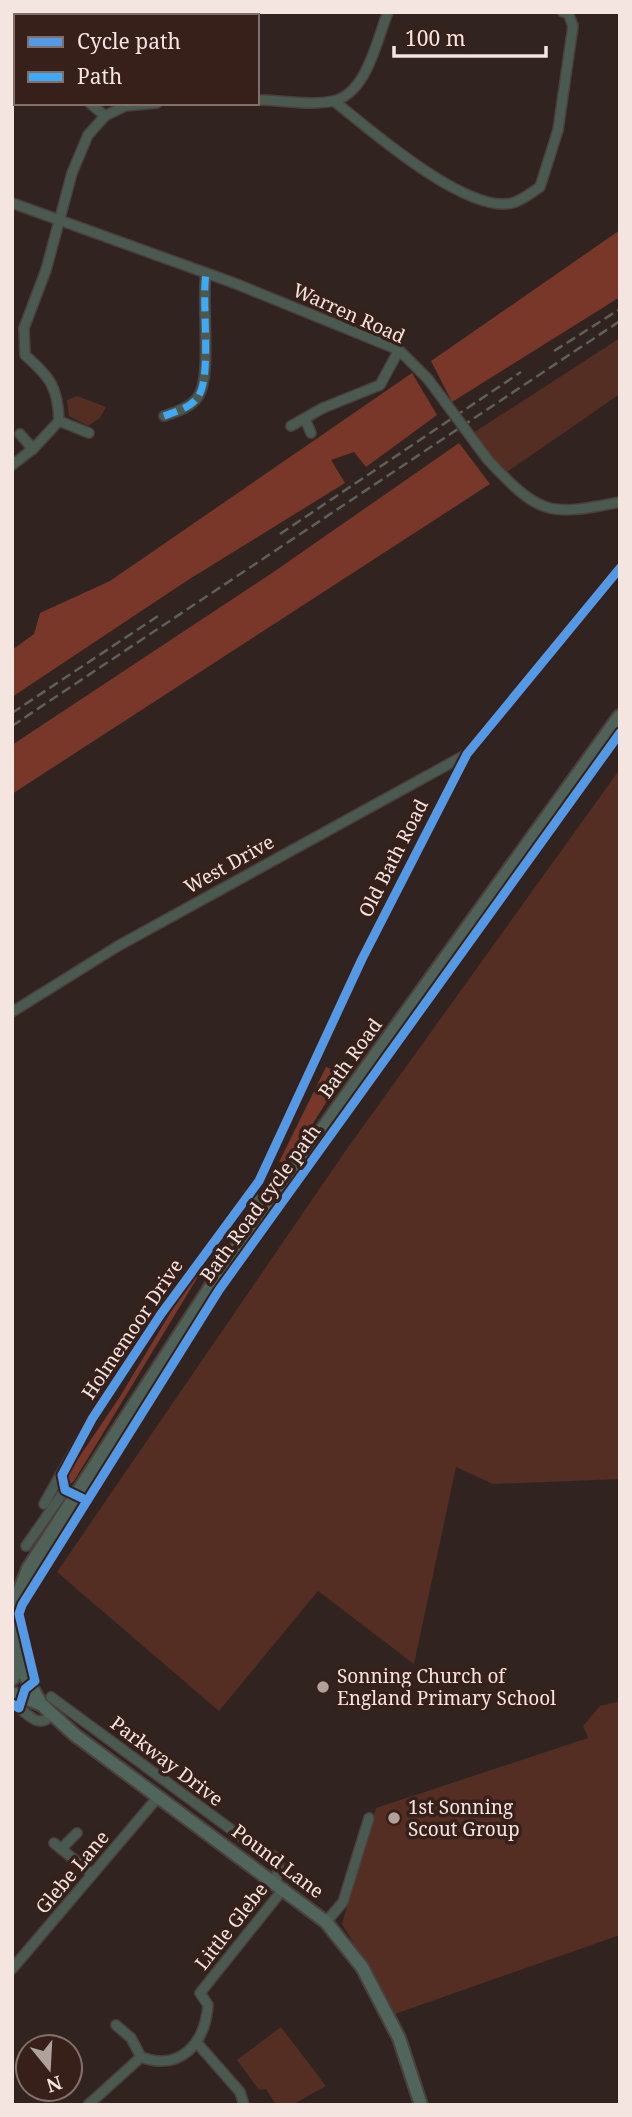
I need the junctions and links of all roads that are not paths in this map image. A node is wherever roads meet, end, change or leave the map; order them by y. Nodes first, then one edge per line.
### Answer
1 (388, 12) edge
2 (566, 13) edge
3 (259, 100) edge
4 (334, 101) junction
5 (92, 105) edge
6 (136, 105) edge
7 (105, 116) junction
8 (12, 203) edge
9 (59, 220) junction
10 (206, 274) junction
11 (399, 350) junction
12 (164, 416) dead end
13 (305, 419) junction
14 (59, 421) junction
15 (290, 426) dead end
16 (89, 433) dead end
17 (312, 433) dead end
18 (20, 434) dead end
19 (33, 449) junction
20 (12, 465) edge
21 (620, 502) edge
22 (620, 568) edge
23 (620, 717) edge
24 (467, 754) junction
25 (12, 1012) edge
26 (248, 1194) junction
27 (265, 1208) junction
28 (62, 1475) junction
29 (44, 1504) dead end
30 (26, 1546) dead end
31 (29, 1569) junction
32 (12, 1583) edge
33 (12, 1613) edge
34 (12, 1626) edge
35 (18, 1663) junction
36 (12, 1678) edge
37 (12, 1693) edge
38 (46, 1701) junction
39 (12, 1704) edge
40 (52, 1715) junction
41 (86, 1722) junction
42 (75, 1735) junction
43 (158, 1797) junction
44 (369, 1818) dead end
45 (77, 1833) dead end
46 (92, 1874) junction
47 (280, 1885) junction
48 (326, 1922) junction
49 (12, 1969) edge
50 (116, 2025) dead end
51 (198, 2044) junction
52 (141, 2057) junction
53 (88, 2105) edge
54 (244, 2105) edge
55 (422, 2105) edge

1 - 4 street
2 - 4 street
3 - 4 street
5 - 7 street
6 - 7 street
7 - 9 street
8 - 9 street, Warren Road
9 - 10 street, Warren Road
9 - 14 street
10 - 11 street, Warren Road
10 - 12 street
11 - 13 street
11 - 21 street, Warren Road, bridge
13 - 15 street
13 - 17 street
14 - 16 street
14 - 19 street
18 - 19 street
19 - 20 street
22 - 24 street, Old Bath Road
23 - 27 main road, Bath Road
24 - 25 street, West Drive
24 - 26 street, Old Bath Road
26 - 27 street
26 - 28 street, Holmemoor Drive
27 - 31 main road, Bath Road
28 - 29 street, Holmemoor Drive
28 - 30 street, Holmemoor Drive
31 - 32 main road, Bath Road
31 - 33 main road, Bath Road
34 - 35 main road
35 - 36 main road
35 - 38 street, Pound Lane
37 - 38 street, Pound Lane
38 - 40 street, Pound Lane
38 - 41 street, Parkway Drive
39 - 40 street
40 - 42 street, Pound Lane
41 - 42 street, Parkway Drive
41 - 47 street, Parkway Drive
42 - 43 street, Pound Lane
43 - 46 street, Glebe Lane
43 - 47 street, Pound Lane
44 - 48 street
45 - 46 street
46 - 49 street, Glebe Lane
47 - 48 street, Pound Lane
47 - 51 street, Little Glebe
48 - 55 street, Pound Lane
50 - 52 street
51 - 52 street
51 - 54 street
52 - 53 street

